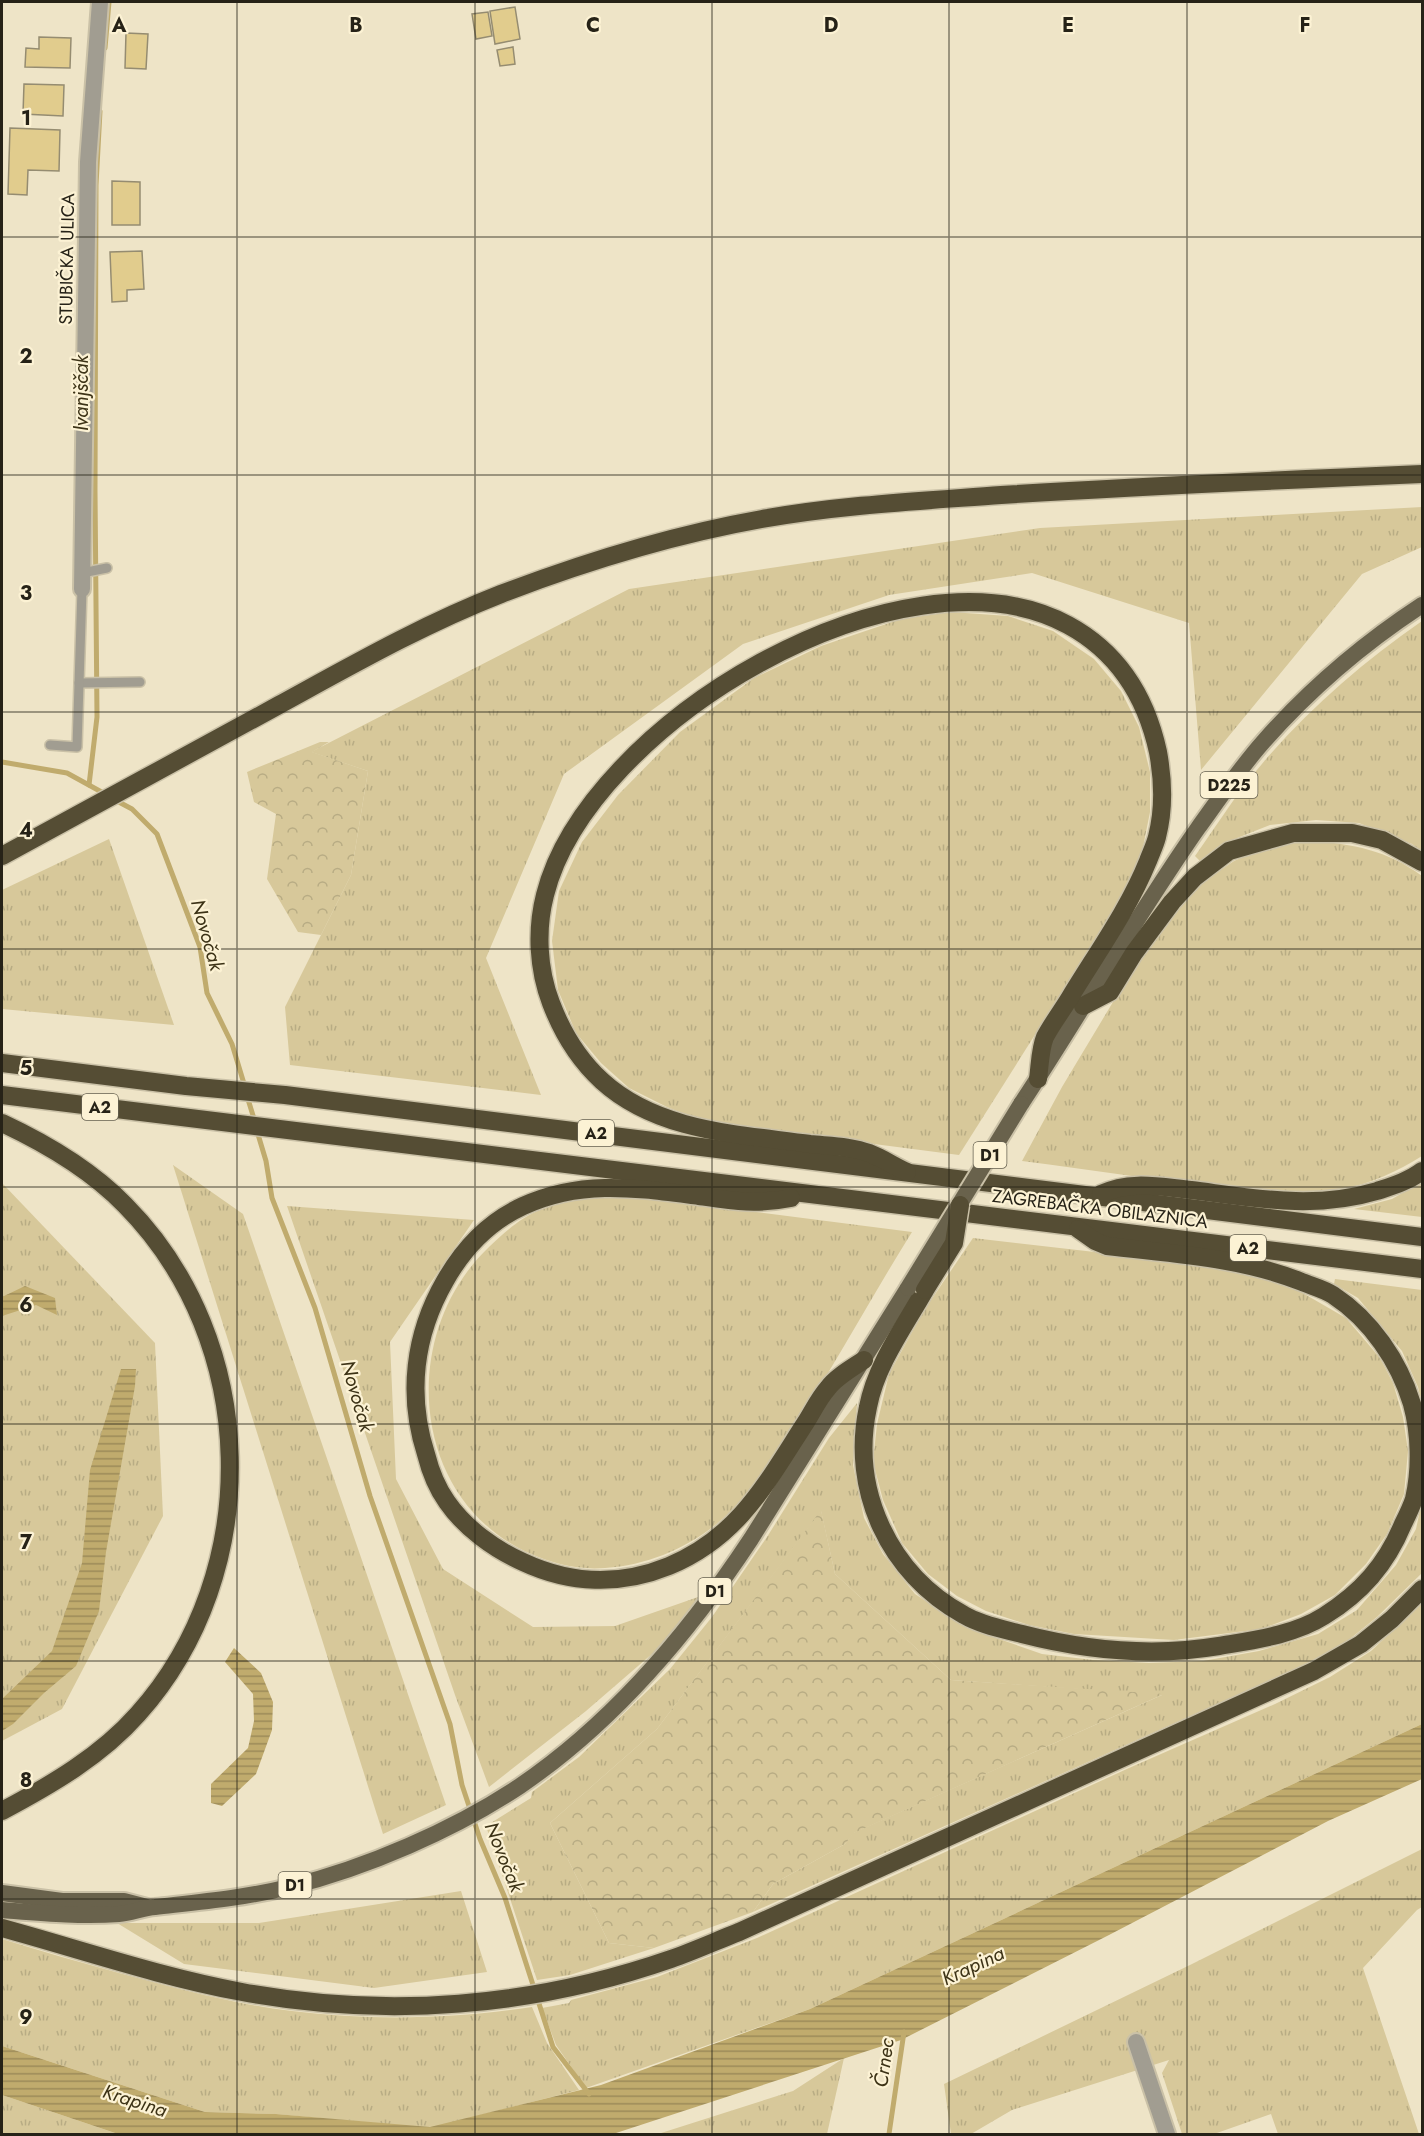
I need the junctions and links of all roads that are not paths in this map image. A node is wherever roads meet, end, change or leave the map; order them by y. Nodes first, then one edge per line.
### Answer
1 (100, 2) edge
2 (1422, 474) edge
3 (107, 567) dead end
4 (83, 578) junction
5 (1422, 605) edge
6 (140, 682) dead end
7 (82, 683) junction
8 (50, 745) dead end
9 (2, 856) edge
10 (1422, 862) edge
11 (1083, 1006) junction
12 (2, 1063) edge
13 (1038, 1079) junction
14 (2, 1095) edge
15 (2, 1123) edge
16 (1422, 1171) edge
17 (907, 1172) junction
18 (808, 1194) junction
19 (1097, 1196) junction
20 (960, 1205) joint
21 (1074, 1227) junction
22 (1422, 1237) edge
23 (1422, 1269) edge
24 (916, 1289) junction
25 (864, 1360) junction
26 (1422, 1589) edge
27 (2, 1810) edge
28 (2, 1893) edge
29 (151, 1908) junction
30 (2, 1910) edge
31 (2, 1928) edge
32 (1136, 2042) dead end
33 (1167, 2134) edge

1 - 4 street, STUBIČKA ULICA
2 - 9 highway
3 - 4 lane
4 - 7 lane
5 - 11 main road, D225
6 - 7 lane
7 - 8 lane
10 - 11 highway
11 - 13 main road, D225
12 - 17 highway, A2
13 - 17 highway
13 - 20 main road, D1, bridge
14 - 18 highway, A2
15 - 27 highway
16 - 19 highway
17 - 19 highway, ZAGREBAČKA OBILAZNICA / A2
18 - 21 highway, ZAGREBAČKA OBILAZNICA / A2
18 - 25 highway
19 - 22 highway, ZAGREBAČKA OBILAZNICA / A2
20 - 24 highway, bridge
21 - 23 highway, ZAGREBAČKA OBILAZNICA / A2
21 - 24 highway
24 - 25 main road, D1
25 - 29 main road, D1
26 - 31 highway
28 - 29 main road, D1
29 - 30 main road, D1
32 - 33 street

